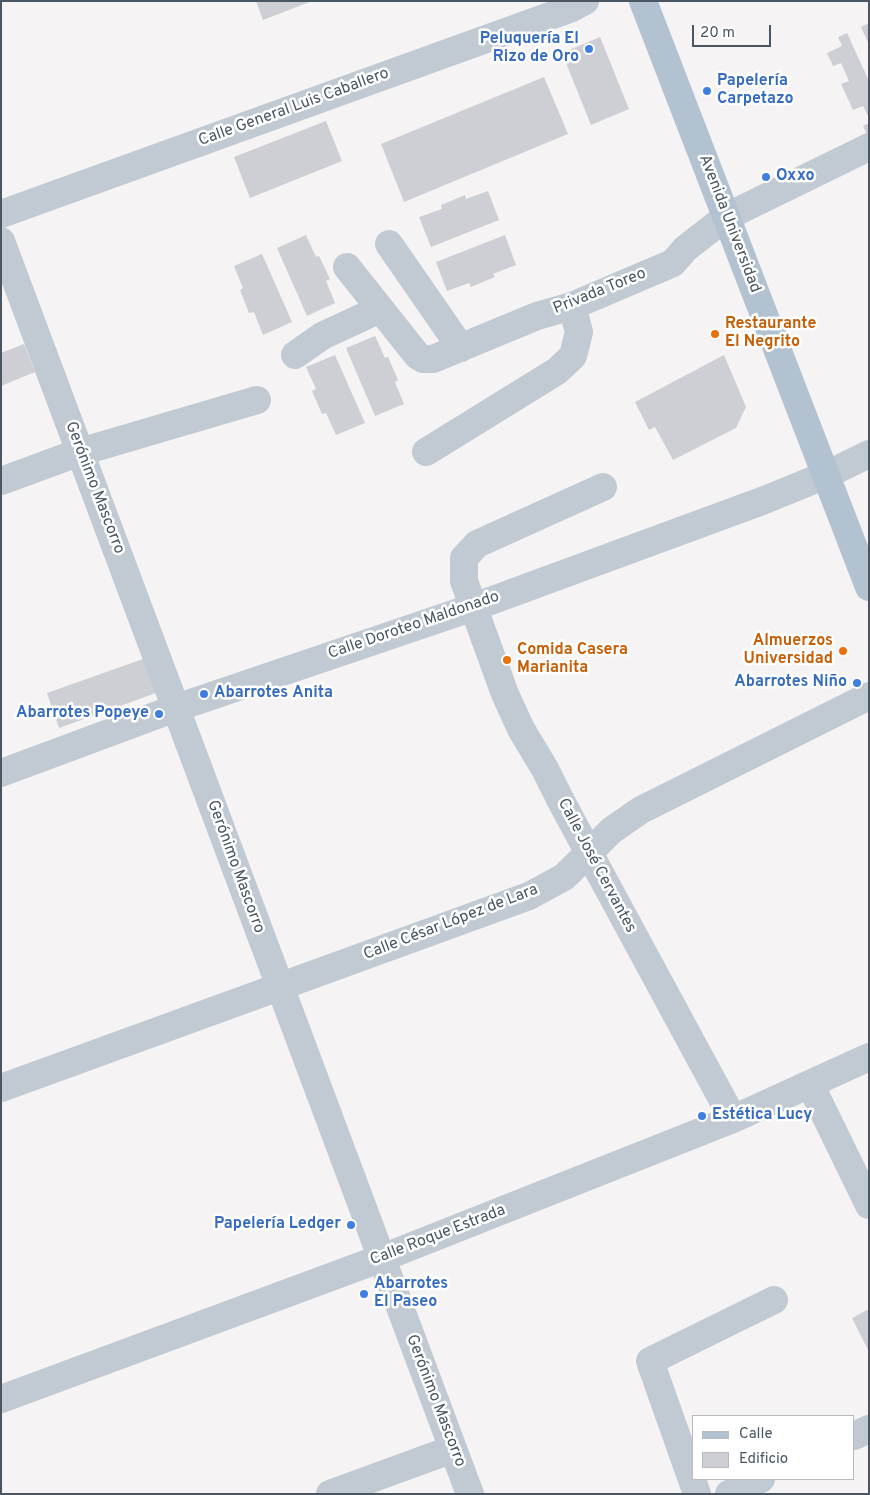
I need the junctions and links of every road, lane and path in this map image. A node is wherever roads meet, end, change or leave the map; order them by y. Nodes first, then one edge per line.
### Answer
1 (585, 1) edge
2 (643, 1) edge
3 (869, 146) edge
4 (1, 214) edge
5 (726, 217) junction
6 (1, 241) edge
7 (389, 244) dead end
8 (347, 267) dead end
9 (572, 306) junction
10 (380, 308) junction
11 (461, 348) junction
12 (295, 355) dead end
13 (257, 400) dead end
14 (80, 452) junction
15 (426, 452) dead end
16 (869, 454) edge
17 (826, 475) junction
18 (1, 481) edge
19 (602, 487) dead end
20 (869, 587) edge
21 (474, 607) junction
22 (869, 696) edge
23 (176, 708) junction
24 (1, 773) edge
25 (589, 853) junction
26 (280, 987) junction
27 (869, 1057) edge
28 (810, 1084) junction
29 (1, 1088) edge
30 (733, 1119) junction
31 (867, 1198) edge
32 (382, 1258) junction
33 (774, 1300) dead end
34 (1, 1399) edge
35 (869, 1429) edge
36 (855, 1436) edge
37 (453, 1449) junction
38 (692, 1480) edge
39 (692, 1480) edge
40 (759, 1480) edge
41 (330, 1494) edge
42 (470, 1494) edge
43 (697, 1494) edge
44 (729, 1494) edge

1 - 4 street, Calle General Luis Caballero
2 - 5 main road, Avenida Universidad
3 - 5 street, Privada Toreo
5 - 9 street, Privada Toreo
5 - 17 main road, Avenida Universidad
6 - 14 street, Gerónimo Mascorro
7 - 11 street
8 - 10 street, Privada Toreo
9 - 11 street, Privada Toreo
9 - 15 street
10 - 11 street, Privada Toreo
10 - 12 street
13 - 14 street
14 - 18 street
14 - 23 street, Gerónimo Mascorro
16 - 17 street, Calle Doroteo Maldonado
17 - 20 main road, Avenida Universidad
17 - 21 street, Calle Doroteo Maldonado
19 - 21 street, Calle José Cervantes
21 - 23 street, Calle Doroteo Maldonado
21 - 25 street, Calle José Cervantes
22 - 25 street, Calle César López de Lara
23 - 24 street, Calle Doroteo Maldonado
23 - 26 street, Gerónimo Mascorro
25 - 26 street, Calle César López de Lara
25 - 30 street, Calle José Cervantes
26 - 29 street, Calle César López de Lara
26 - 32 street, Gerónimo Mascorro
27 - 28 street, Calle Roque Estrada
28 - 30 street, Calle Roque Estrada
28 - 31 street
30 - 32 street, Calle Roque Estrada
32 - 34 street, Calle Roque Estrada
32 - 37 street, Gerónimo Mascorro
33 - 38 street
35 - 36 street
37 - 41 street
37 - 42 street, Gerónimo Mascorro
39 - 43 street
40 - 44 street

